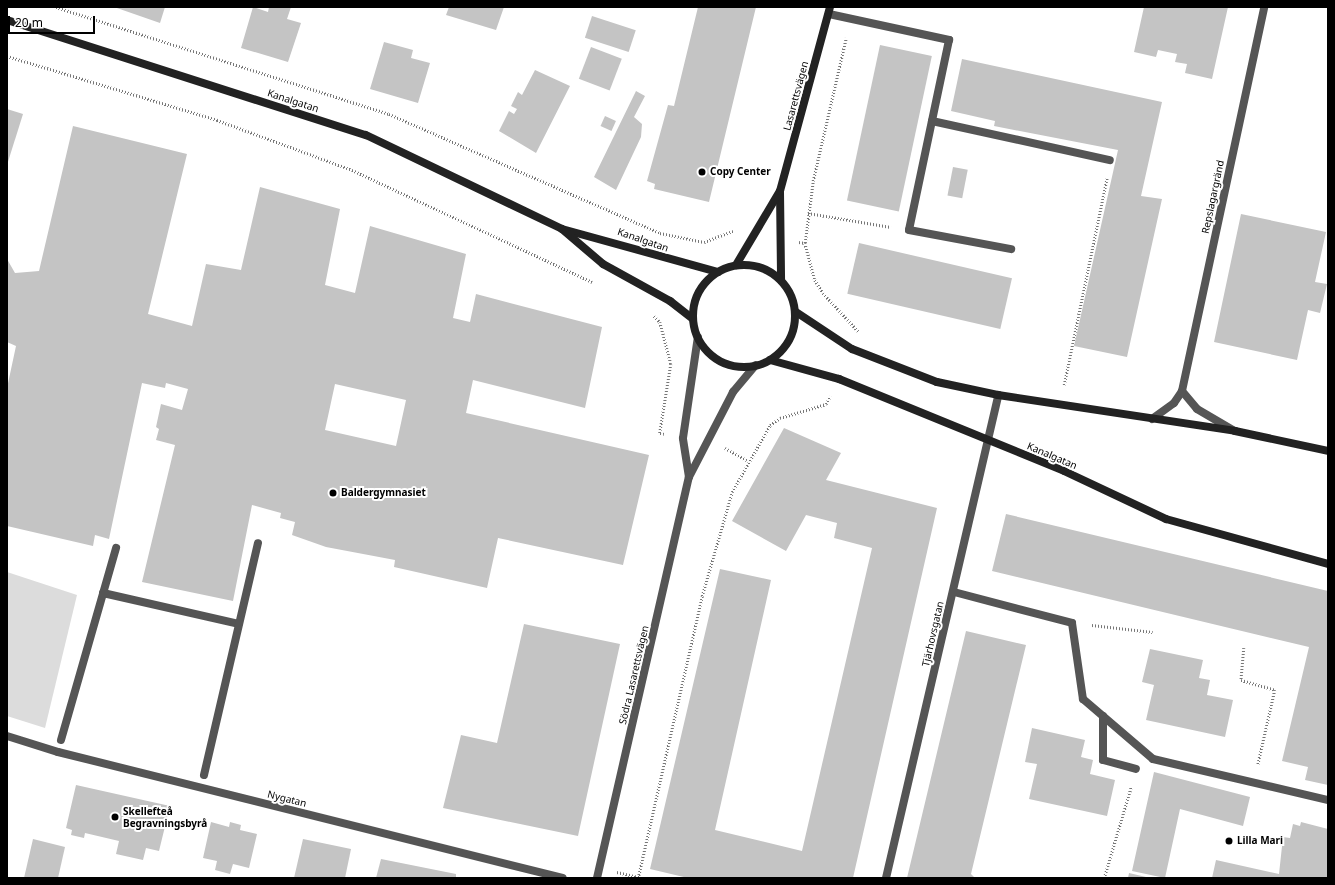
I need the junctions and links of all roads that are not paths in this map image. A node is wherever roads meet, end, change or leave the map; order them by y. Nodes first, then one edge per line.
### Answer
1 (1264, 7) edge
2 (829, 11) edge
3 (7, 20) edge
4 (932, 121) junction
5 (1110, 160) road end
6 (780, 191) junction
7 (562, 229) junction
8 (1011, 249) dead end
9 (736, 265) junction
10 (718, 272) junction
11 (781, 280) junction
12 (796, 312) junction
13 (693, 320) junction
14 (698, 337) junction
15 (770, 360) junction
16 (756, 365) junction
17 (1182, 391) junction
18 (998, 395) junction
19 (1152, 419) junction
20 (1235, 431) junction
21 (988, 440) junction
22 (1328, 451) edge
23 (690, 478) junction
24 (258, 544) dead end
25 (116, 548) dead end
26 (1328, 564) edge
27 (954, 592) junction
28 (103, 593) junction
29 (239, 624) junction
30 (1102, 716) junction
31 (7, 736) edge
32 (61, 740) dead end
33 (1136, 769) road end
34 (204, 775) dead end
35 (1328, 800) edge
36 (563, 878) edge
37 (597, 878) edge
38 (886, 878) edge

1 - 17 street, Repslagargränd
2 - 4 street
2 - 6 main road, Lasarettsvägen
3 - 7 main road, Kanalgatan
4 - 5 street
4 - 8 street
6 - 9 main road, Lasarettsvägen
6 - 11 main road, Lasarettsvägen
7 - 10 main road, Kanalgatan
7 - 13 main road, Kanalgatan
9 - 10 main road
9 - 11 main road
10 - 13 main road
11 - 12 main road
12 - 15 main road
12 - 18 main road
13 - 14 main road
14 - 16 main road
14 - 23 street, Södra Lasarettsvägen
15 - 16 main road
15 - 21 main road, Kanalgatan
16 - 23 street, Södra Lasarettsvägen
17 - 19 street, Repslagargränd
17 - 20 street
18 - 19 main road
18 - 21 street, Tjärhovsgatan
19 - 20 main road
20 - 22 main road
21 - 26 main road, Kanalgatan
21 - 27 street, Tjärhovsgatan
23 - 37 street, Södra Lasarettsvägen
24 - 29 street
25 - 28 street
27 - 30 street
27 - 38 street, Tjärhovsgatan
28 - 29 street
28 - 32 street
29 - 34 street
30 - 33 street
30 - 35 street
31 - 36 street, Nygatan

